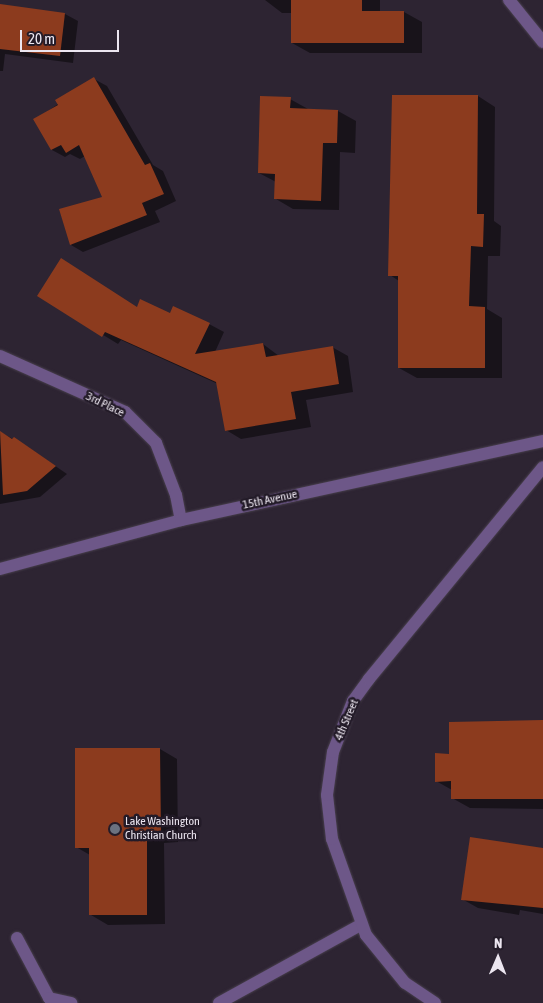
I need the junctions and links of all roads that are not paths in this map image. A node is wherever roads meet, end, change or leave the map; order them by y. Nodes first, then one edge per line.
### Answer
1 (508, 0) edge
2 (543, 42) edge
3 (0, 356) edge
4 (543, 442) edge
5 (543, 467) edge
6 (181, 520) junction
7 (0, 569) edge
8 (362, 924) junction
9 (17, 938) dead end
10 (71, 1003) edge
11 (219, 1003) edge
12 (435, 1003) edge

1 - 2 street
3 - 6 street, 3rd Place
4 - 6 street, 15th Avenue
5 - 8 street, 4th Street
6 - 7 street, 15th Avenue
8 - 11 street
8 - 12 street, 4th Street
9 - 10 street

